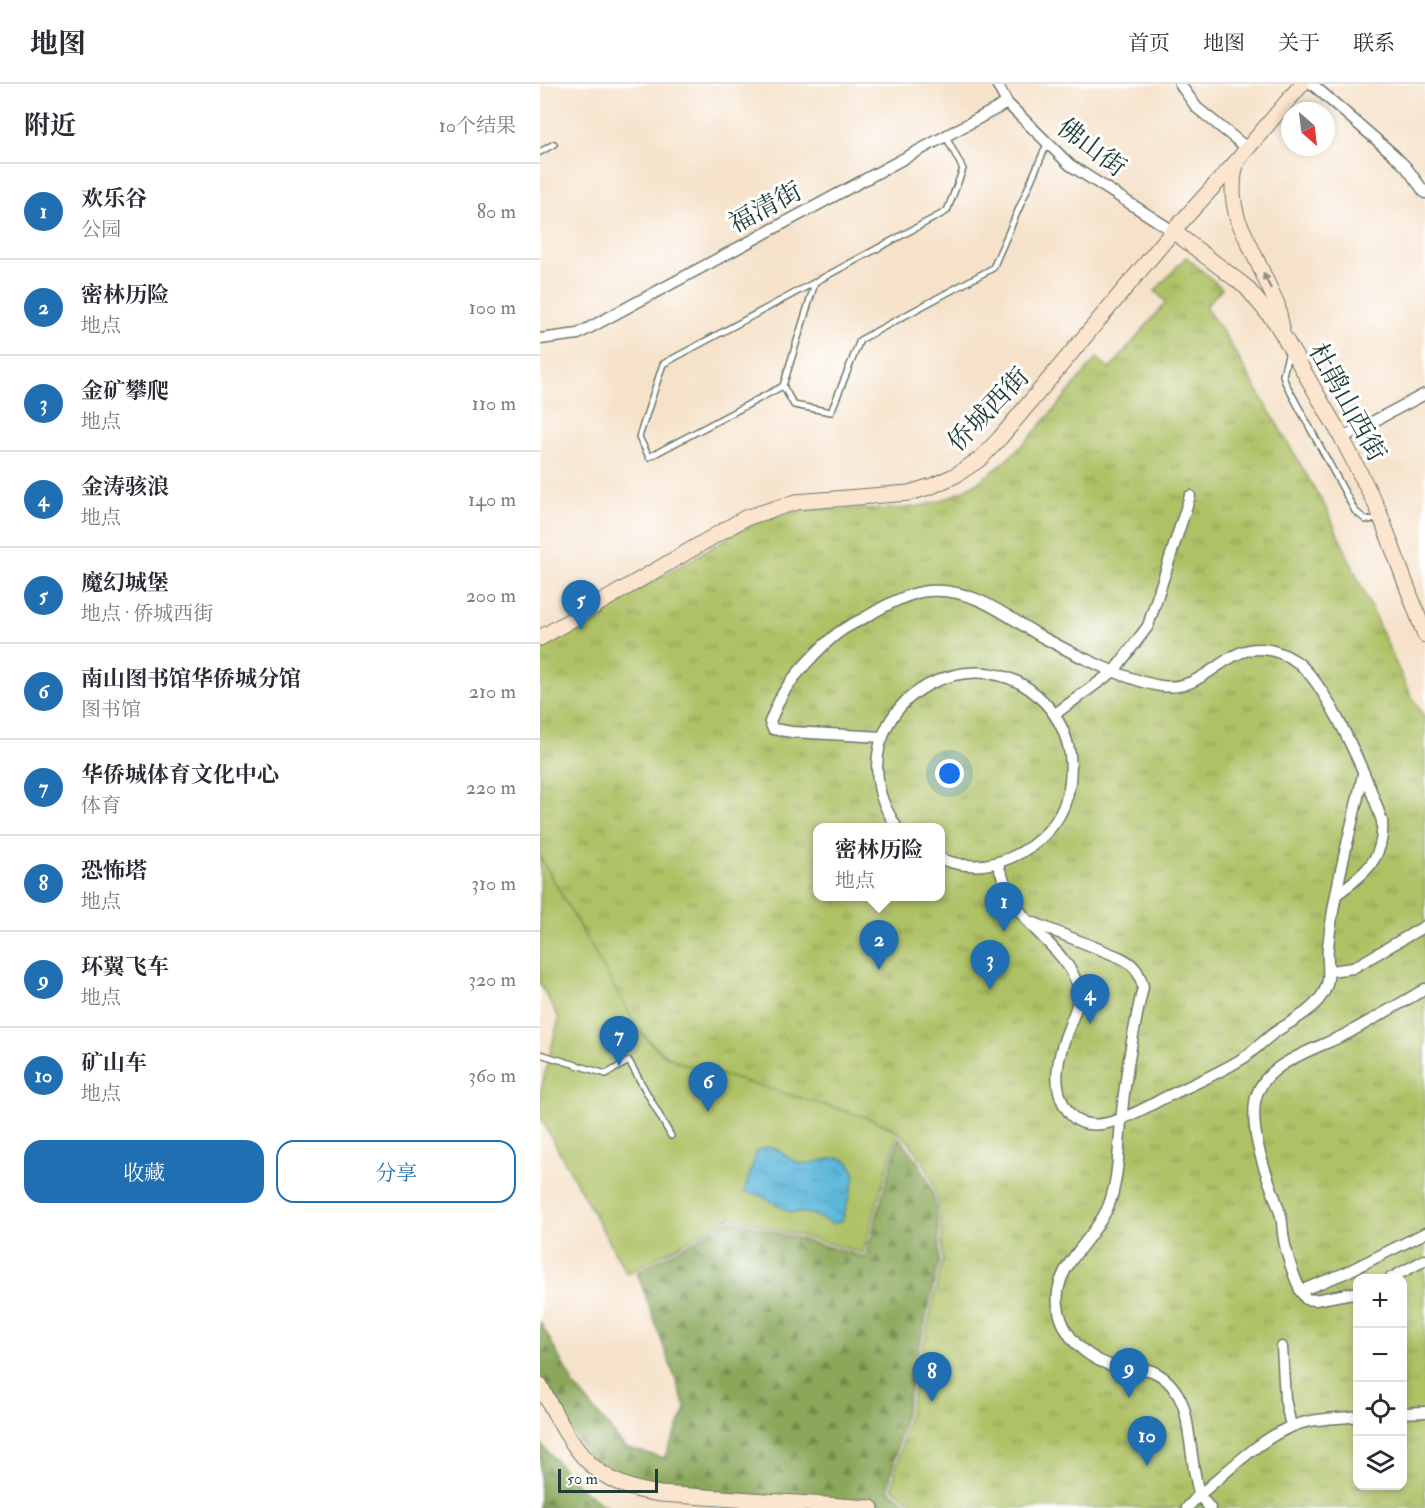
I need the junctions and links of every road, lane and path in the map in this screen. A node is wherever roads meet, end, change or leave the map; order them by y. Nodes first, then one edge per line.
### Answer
1 (998, 84) edge
2 (1180, 84) edge
3 (1302, 84) edge
4 (1312, 84) edge
5 (1007, 103) junction
6 (945, 135) junction
7 (554, 144) dead end
8 (1047, 144) junction
9 (1247, 147) junction
10 (540, 152) edge
11 (1236, 162) junction
12 (1425, 193) edge
13 (1173, 231) junction
14 (815, 283) junction
15 (540, 339) edge
16 (1288, 342) junction
17 (783, 386) junction
18 (1425, 394) edge
19 (1342, 438) junction
20 (1190, 496) dead end
21 (1383, 518) junction
22 (1425, 635) edge
23 (540, 638) edge
24 (1114, 671) junction
25 (1055, 714) junction
26 (883, 737) junction
27 (1363, 773) junction
28 (894, 823) edge
29 (945, 860) edge
30 (997, 863) junction
31 (1337, 894) junction
32 (1026, 920) junction
33 (1425, 926) edge
34 (1330, 971) junction
35 (1425, 989) edge
36 (540, 1054) edge
37 (1121, 1120) junction
38 (671, 1136) dead end
39 (1425, 1233) edge
40 (1425, 1260) edge
41 (1399, 1274) edge
42 (1300, 1292) junction
43 (1353, 1293) edge
44 (1282, 1347) dead end
45 (540, 1385) edge
46 (1425, 1412) edge
47 (1407, 1413) edge
48 (1353, 1417) edge
49 (1291, 1426) junction
50 (1199, 1495) junction
51 (871, 1508) edge
52 (1187, 1508) edge
53 (1210, 1508) edge

1 - 5 street, 佛山街
2 - 9 street
3 - 9 street, 侨城西街
4 - 12 street
5 - 6 street, 福清街
5 - 8 street, 佛山街
6 - 14 lane
6 - 15 street, 福清街
7 - 10 lane
8 - 13 street, 佛山街
8 - 17 lane
9 - 11 street, 侨城西街
11 - 13 street, 侨城西街
16 -> 11 street
13 - 16 street, 杜鹃山西街
13 - 23 street, 侨城西街
14 - 17 lane
14 - 17 lane
16 - 19 street, 杜鹃山西街
16 - 21 lane
18 - 19 street
19 - 21 street, 杜鹃山西街
20 - 24 street
21 - 22 street, 杜鹃山西街
24 - 25 street
24 - 26 street
24 - 27 street
25 - 26 street
25 - 30 street
26 - 28 street
27 - 31 street
27 - 31 street
29 - 30 street
30 - 32 street
31 - 34 street
32 - 37 street
32 - 37 street
33 - 34 street
34 - 37 street
35 - 42 street
36 - 38 lane
37 - 50 street
39 - 42 street
40 - 41 street
42 - 43 street
44 - 49 street
45 - 51 street
46 - 47 street
48 - 49 street
49 - 50 street
50 - 52 street
50 - 53 street

